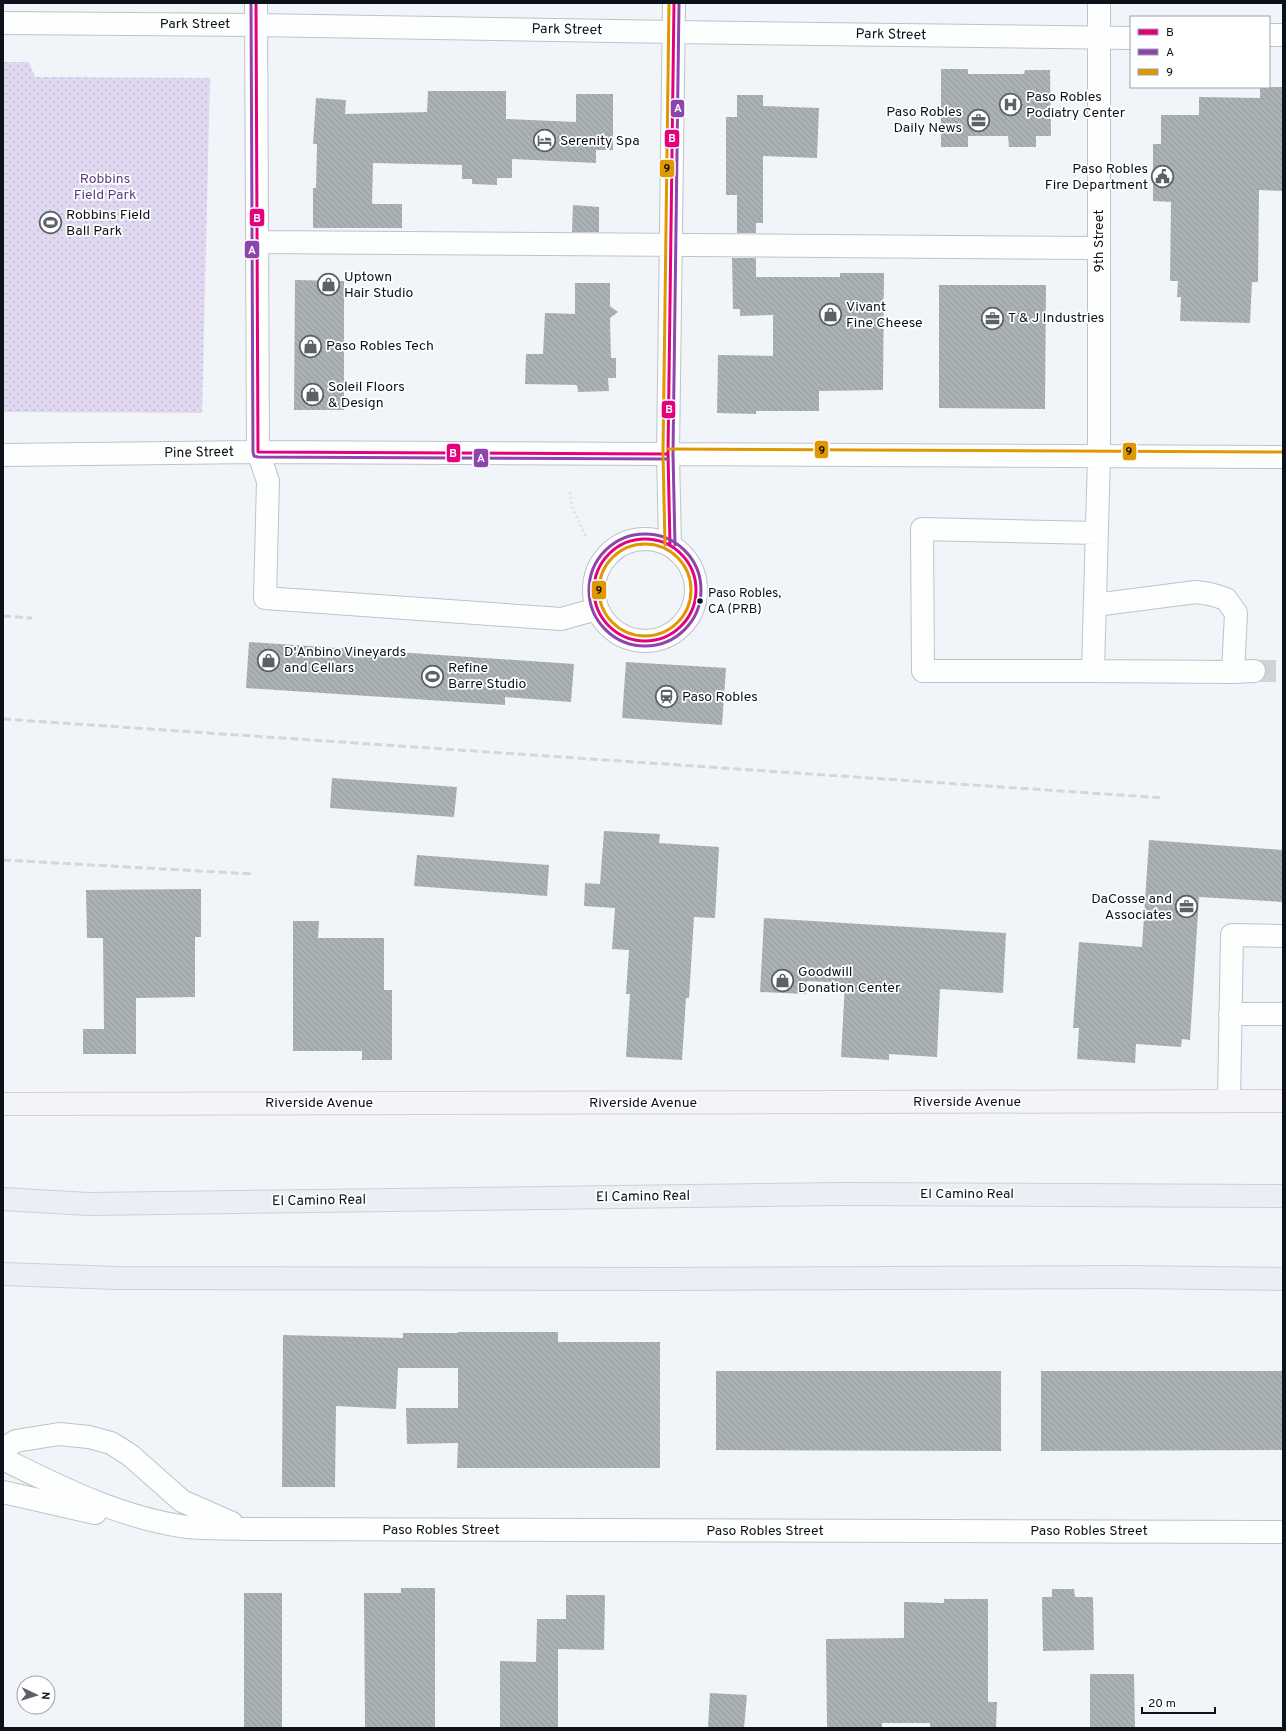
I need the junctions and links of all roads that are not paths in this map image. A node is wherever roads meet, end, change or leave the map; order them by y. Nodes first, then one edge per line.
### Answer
1 (256, 3) edge
2 (674, 3) edge
3 (1099, 3) edge
4 (3, 23) edge
5 (256, 25) junction
6 (674, 32) junction
7 (1270, 35) edge
8 (1283, 35) edge
9 (1099, 38) junction
10 (1130, 38) edge
11 (257, 242) junction
12 (671, 245) junction
13 (1099, 248) junction
14 (258, 452) junction
15 (3, 454) edge
16 (668, 454) junction
17 (1099, 456) junction
18 (1283, 457) edge
19 (1097, 533) junction
20 (670, 544) junction
21 (1095, 605) junction
22 (597, 609) junction
23 (1093, 671) junction
24 (1254, 671) tunnel mouth
25 (1233, 672) junction
26 (1283, 936) edge
27 (1230, 1014) junction
28 (1283, 1014) edge
29 (1283, 1101) edge
30 (1229, 1102) junction
31 (3, 1104) edge
32 (1283, 1196) edge
33 (3, 1199) edge
34 (3, 1274) edge
35 (1283, 1279) edge
36 (3, 1449) edge
37 (3, 1459) edge
38 (3, 1492) edge
39 (130, 1514) junction
40 (248, 1529) junction
41 (1283, 1532) edge

1 - 5 street
2 - 6 street
3 - 9 street, 9th Street
4 - 5 street, Park Street
5 - 6 street, Park Street
5 - 11 street
6 - 9 street, Park Street
6 - 12 street
7 - 8 street
9 - 10 street, Park Street
9 - 13 street, 9th Street
11 - 12 street
11 - 14 street
12 - 13 street
12 - 16 street
13 - 17 street, 9th Street
14 - 15 street, Pine Street
14 - 16 street, Pine Street
14 - 22 street
16 - 17 street, Pine Street
16 - 20 street
17 - 18 street, Pine Street
17 - 19 street, 9th Street
19 - 21 street, 9th Street
19 - 23 street
20 - 22 street
20 - 22 street
21 - 23 street, 9th Street
21 - 25 street
23 - 25 street
24 - 25 street
26 - 27 street
27 - 28 street
27 - 30 street
29 - 30 main road, Riverside Avenue
30 - 31 main road, Riverside Avenue
32 - 33 highway, El Camino Real
34 - 35 highway
36 - 40 street, Paso Robles Street
37 - 39 street, Paso Robles Street
38 - 39 street, Paso Robles Street
39 - 40 street, Paso Robles Street
40 - 41 street, Paso Robles Street

